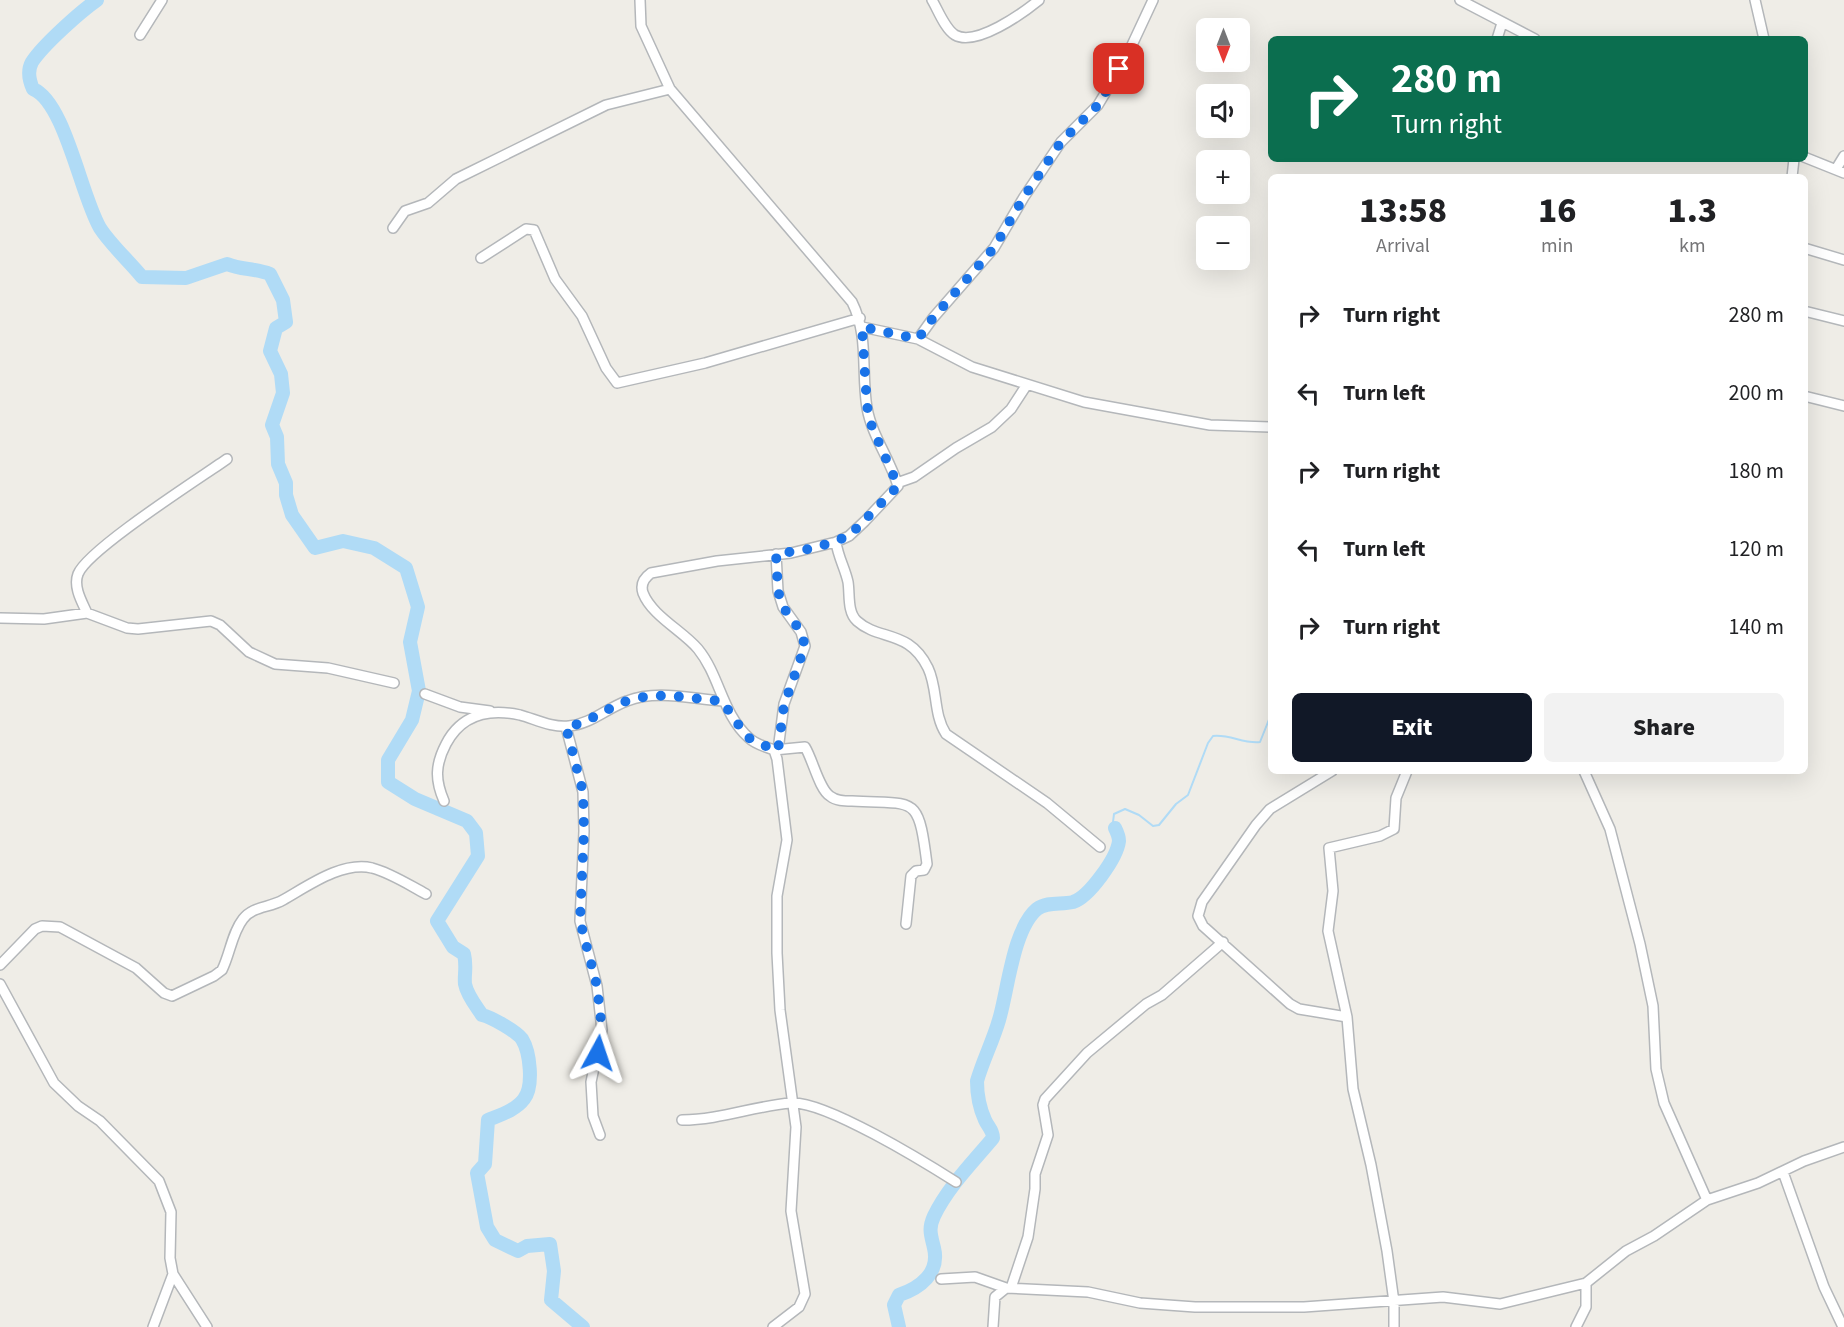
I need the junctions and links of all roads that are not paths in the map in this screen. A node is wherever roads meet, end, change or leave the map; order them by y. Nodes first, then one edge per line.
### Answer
1 (162, 0) edge
2 (640, 0) edge
3 (932, 0) edge
4 (1039, 0) edge
5 (1153, 0) edge
6 (1460, 0) edge
7 (1755, 0) edge
8 (1502, 23) junction
9 (140, 35) dead end
10 (1498, 36) edge
11 (1530, 36) edge
12 (1763, 36) edge
13 (670, 89) junction
14 (1844, 156) edge
15 (1808, 159) edge
16 (1840, 171) edge
17 (393, 228) dead end
18 (1808, 249) edge
19 (481, 258) dead end
20 (1844, 260) edge
21 (1808, 312) edge
22 (1844, 321) edge
23 (861, 322) junction
24 (918, 339) junction
25 (1026, 386) junction
26 (1808, 397) edge
27 (1844, 406) edge
28 (1268, 427) edge
29 (227, 459) dead end
30 (897, 483) junction
31 (836, 542) junction
32 (776, 554) junction
33 (87, 613) junction
34 (0, 618) edge
35 (394, 683) dead end
36 (426, 694) dead end
37 (722, 701) junction
38 (504, 713) junction
39 (566, 727) junction
40 (776, 750) junction
41 (1327, 774) edge
42 (1406, 774) edge
43 (1585, 774) edge
44 (444, 801) dead end
45 (1100, 847) dead end
46 (426, 894) dead end
47 (906, 924) dead end
48 (1223, 942) junction
49 (0, 965) edge
50 (0, 984) edge
51 (1347, 1017) junction
52 (793, 1102) junction
53 (682, 1119) dead end
54 (600, 1135) dead end
55 (1844, 1147) edge
56 (1784, 1172) junction
57 (956, 1182) dead end
58 (1707, 1200) junction
59 (173, 1274) junction
60 (941, 1279) dead end
61 (1586, 1283) junction
62 (1393, 1286) junction
63 (1008, 1288) junction
64 (1409, 1299) junction
65 (1394, 1302) junction
66 (153, 1327) edge
67 (207, 1327) edge
68 (773, 1327) edge
69 (993, 1327) edge
70 (1394, 1327) edge
71 (1576, 1327) edge
72 (1843, 1327) edge

1 - 9 street
2 - 13 street
3 - 4 street
5 - 24 street
6 - 8 street
7 - 12 street
8 - 10 street
8 - 11 street
13 - 17 street
13 - 23 street
14 - 16 street
15 - 16 street
18 - 20 street
19 - 23 street
21 - 22 street
23 - 24 street
23 - 30 street
24 - 25 street
25 - 28 street
25 - 30 street
26 - 27 street
29 - 33 street
30 - 31 street
31 - 32 street
31 - 45 street
32 - 37 street
32 - 40 street
33 - 34 street
33 - 35 street
36 - 38 street
37 - 39 street
37 - 40 street
38 - 39 street
38 - 44 street
39 - 54 street
40 - 47 street
40 - 52 street
41 - 48 street
42 - 51 street
43 - 58 street
46 - 49 street
48 - 51 street
48 - 63 street
50 - 59 street
51 - 62 street
52 - 53 street
52 - 57 street
52 - 68 street
55 - 56 street
56 - 58 street
56 - 72 street
58 - 61 street
59 - 66 street
59 - 67 street
60 - 63 street
61 - 64 street
61 - 71 street
62 - 64 street
62 - 65 street
63 - 65 street
63 - 69 street
64 - 65 street
65 - 70 street

